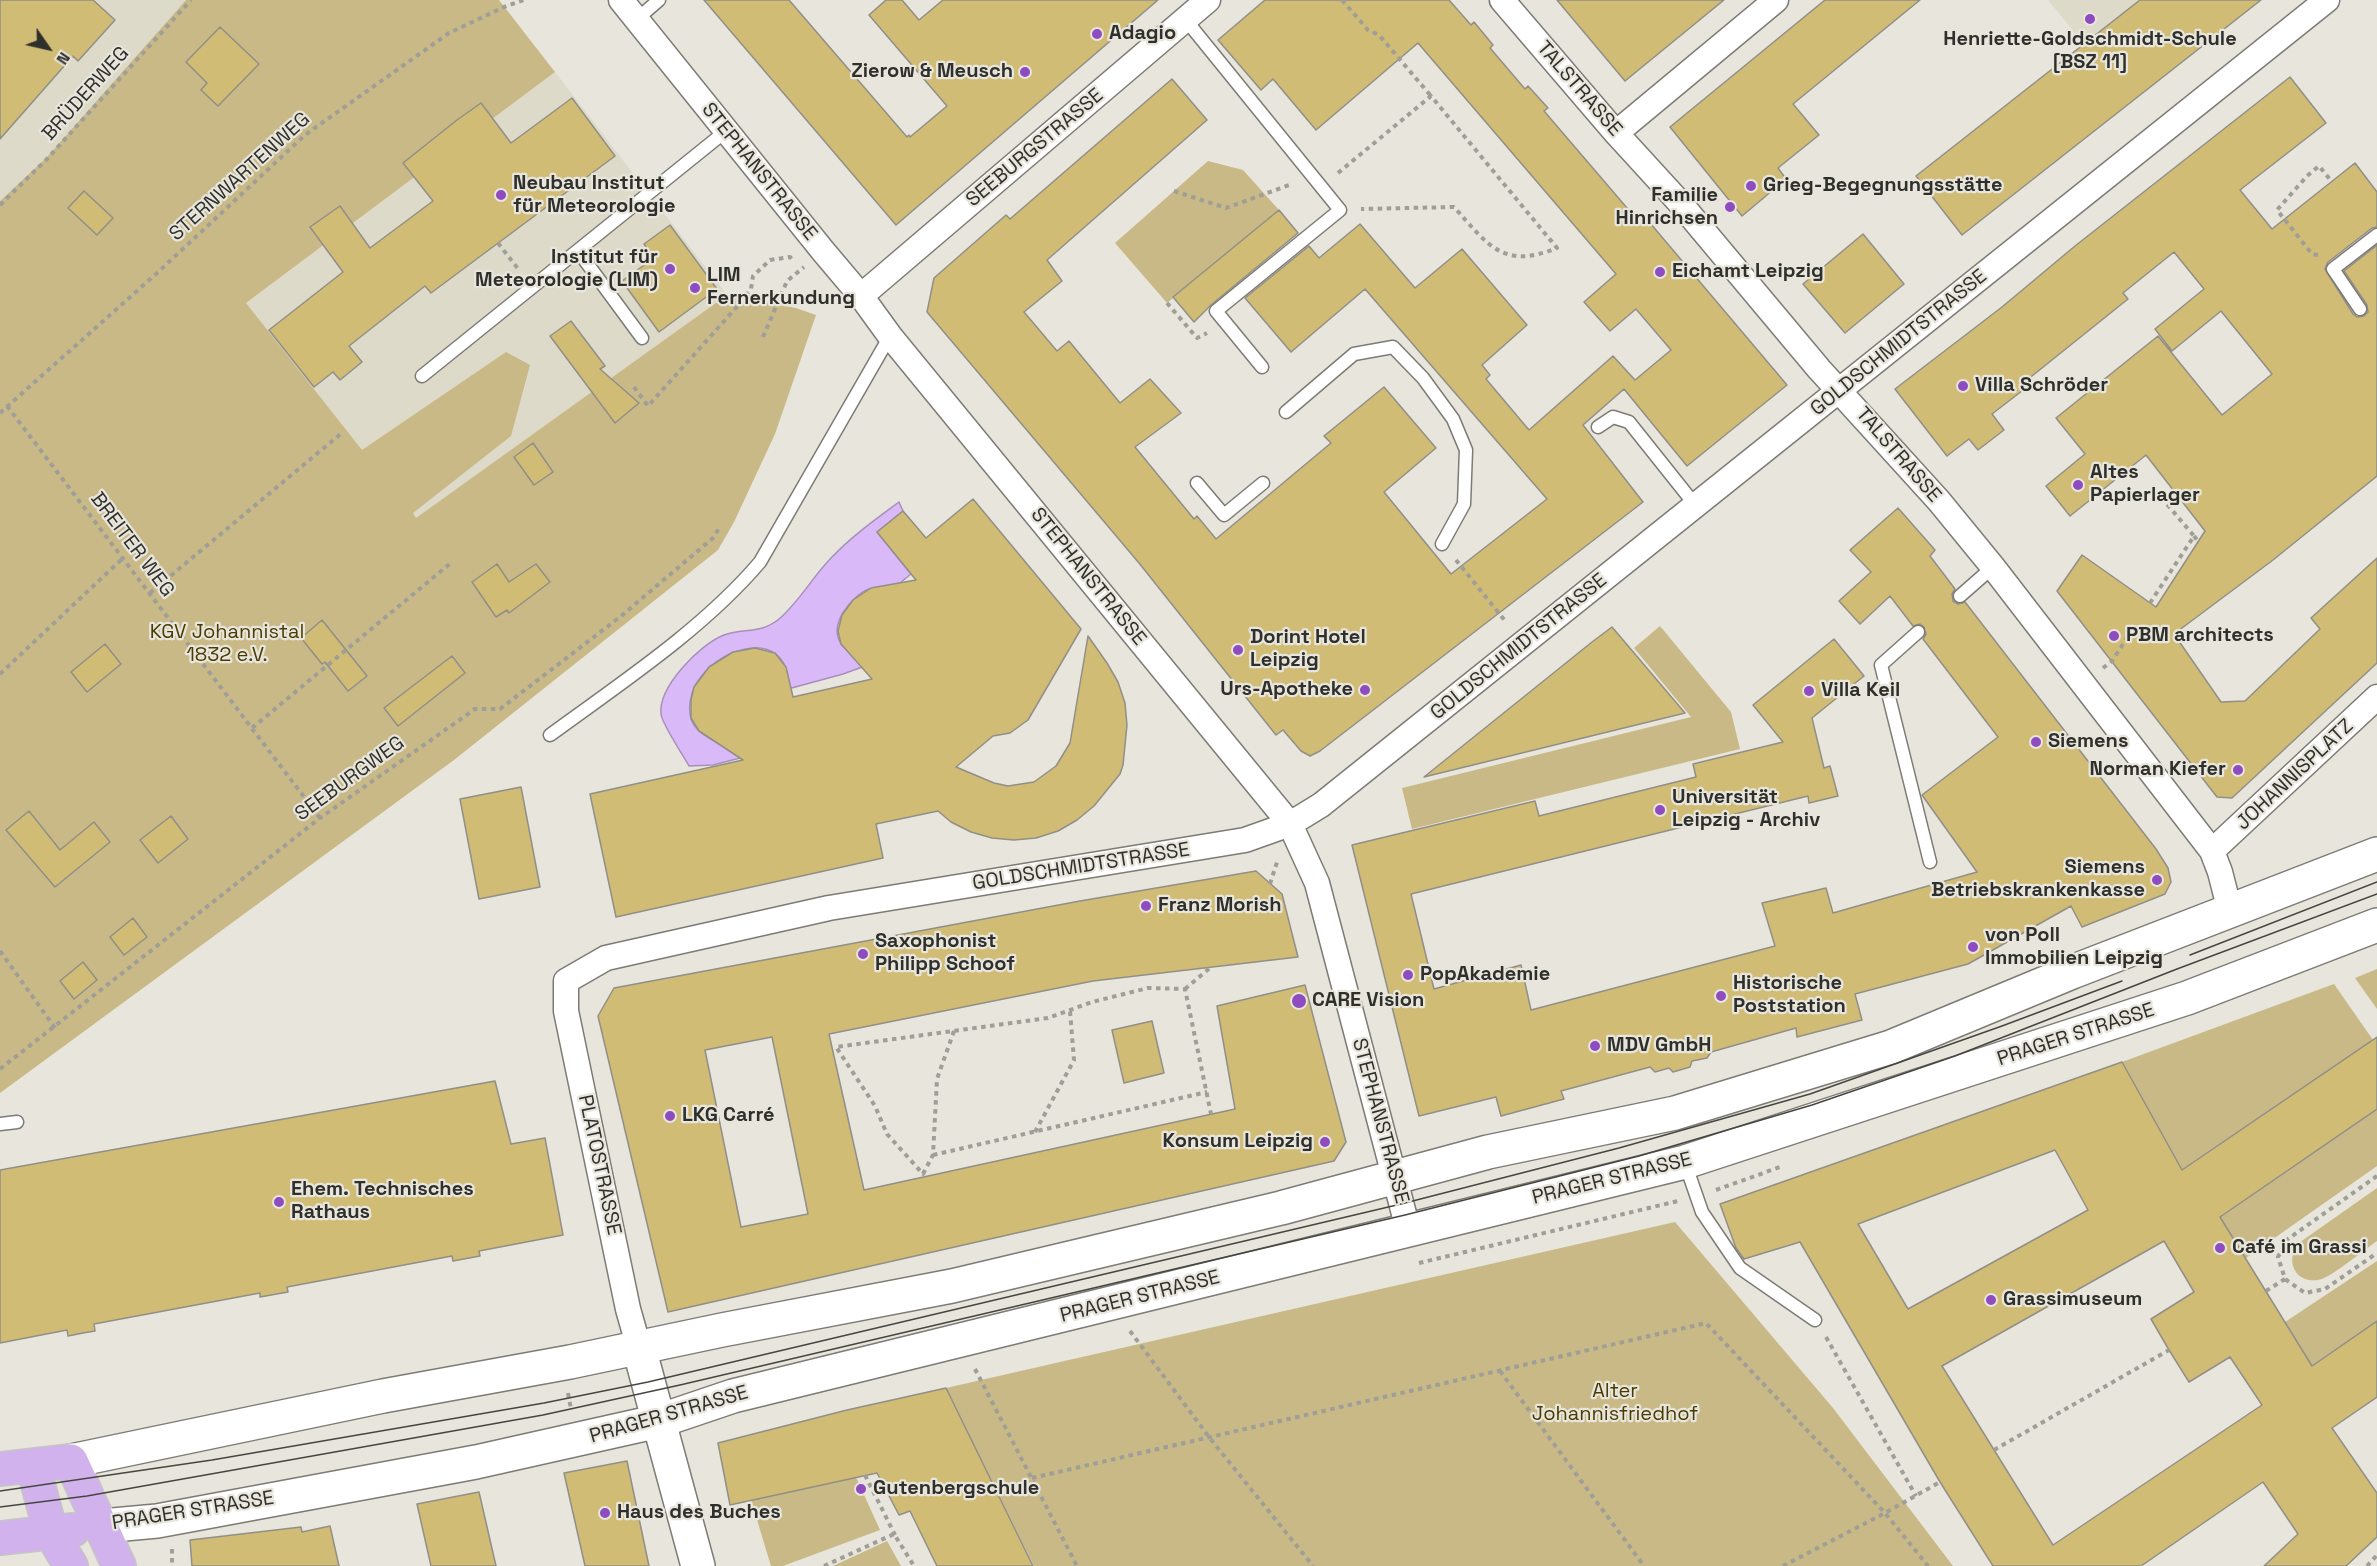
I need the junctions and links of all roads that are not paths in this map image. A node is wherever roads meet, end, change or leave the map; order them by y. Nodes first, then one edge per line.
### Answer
1 (621, 0) edge
2 (659, 0) edge
3 (1208, 0) edge
4 (1502, 0) edge
5 (1776, 0) edge
6 (2326, 0) edge
7 (637, 19) junction
8 (1185, 20) junction
9 (726, 131) junction
10 (1616, 133) junction
11 (2377, 235) edge
12 (578, 251) junction
13 (861, 296) junction
14 (2360, 309) dead end
15 (890, 336) junction
16 (642, 338) dead end
17 (1262, 367) dead end
18 (422, 376) dead end
19 (1840, 390) junction
20 (1286, 412) dead end
21 (1598, 427) dead end
22 (1197, 483) dead end
23 (1263, 483) dead end
24 (1696, 506) junction
25 (1442, 544) dead end
26 (1993, 567) junction
27 (1960, 596) dead end
28 (1918, 632) dead end
29 (2377, 698) edge
30 (550, 735) dead end
31 (1290, 824) junction
32 (2212, 851) junction
33 (2377, 854) edge
34 (1930, 862) dead end
35 (2230, 911) junction
36 (2377, 925) edge
37 (566, 981) joint
38 (17, 1122) dead end
39 (0, 1124) edge
40 (1685, 1162) junction
41 (1395, 1177) junction
42 (1408, 1229) junction
43 (1815, 1320) road end
44 (639, 1348) junction
45 (659, 1421) junction
46 (71, 1461) junction
47 (33, 1466) junction
48 (0, 1469) edge
49 (102, 1526) junction
50 (51, 1533) junction
51 (0, 1538) edge
52 (71, 1566) edge
53 (119, 1566) edge
54 (698, 1566) edge

1 - 7 street, STEPHANSTRASSE
2 - 7 lane
3 - 8 street, SEEBURGSTRASSE
4 - 10 street, TALSTRASSE
5 - 10 street
6 - 19 street, GOLDSCHMIDTSTRASSE
7 - 9 street, STEPHANSTRASSE
8 - 13 street, SEEBURGSTRASSE
8 - 17 lane
9 - 12 lane
9 - 13 street, STEPHANSTRASSE
10 - 19 street, TALSTRASSE
11 - 14 lane
12 - 16 lane
12 - 18 lane
13 - 15 street, STEPHANSTRASSE
15 - 30 lane
15 - 31 street, STEPHANSTRASSE
19 - 24 street, GOLDSCHMIDTSTRASSE
19 - 26 street, TALSTRASSE
20 - 25 lane
21 - 24 lane
22 - 23 lane
24 - 31 street, GOLDSCHMIDTSTRASSE
26 - 27 lane
26 - 32 street, TALSTRASSE
28 - 34 lane
29 - 32 street, JOHANNISPLATZ
31 - 37 street, GOLDSCHMIDTSTRASSE
31 - 41 street, STEPHANSTRASSE
32 - 35 street, TALSTRASSE
33 - 35 main road
35 - 41 main road
36 - 40 main road, PRAGER STRASSE
37 - 44 street, PLATOSTRASSE
38 - 39 lane
40 - 42 main road, PRAGER STRASSE
40 - 43 lane
41 - 42 street, STEPHANSTRASSE
41 - 44 main road
42 - 45 main road, PRAGER STRASSE
44 - 45 main road
44 - 46 main road
45 - 49 main road, PRAGER STRASSE
45 - 54 main road
46 - 47 main road
46 - 49 main road
47 - 48 main road
47 - 50 main road
49 - 50 main road, PRAGER STRASSE
49 - 53 main road
50 - 51 main road, PRAGER STRASSE
50 - 52 main road

